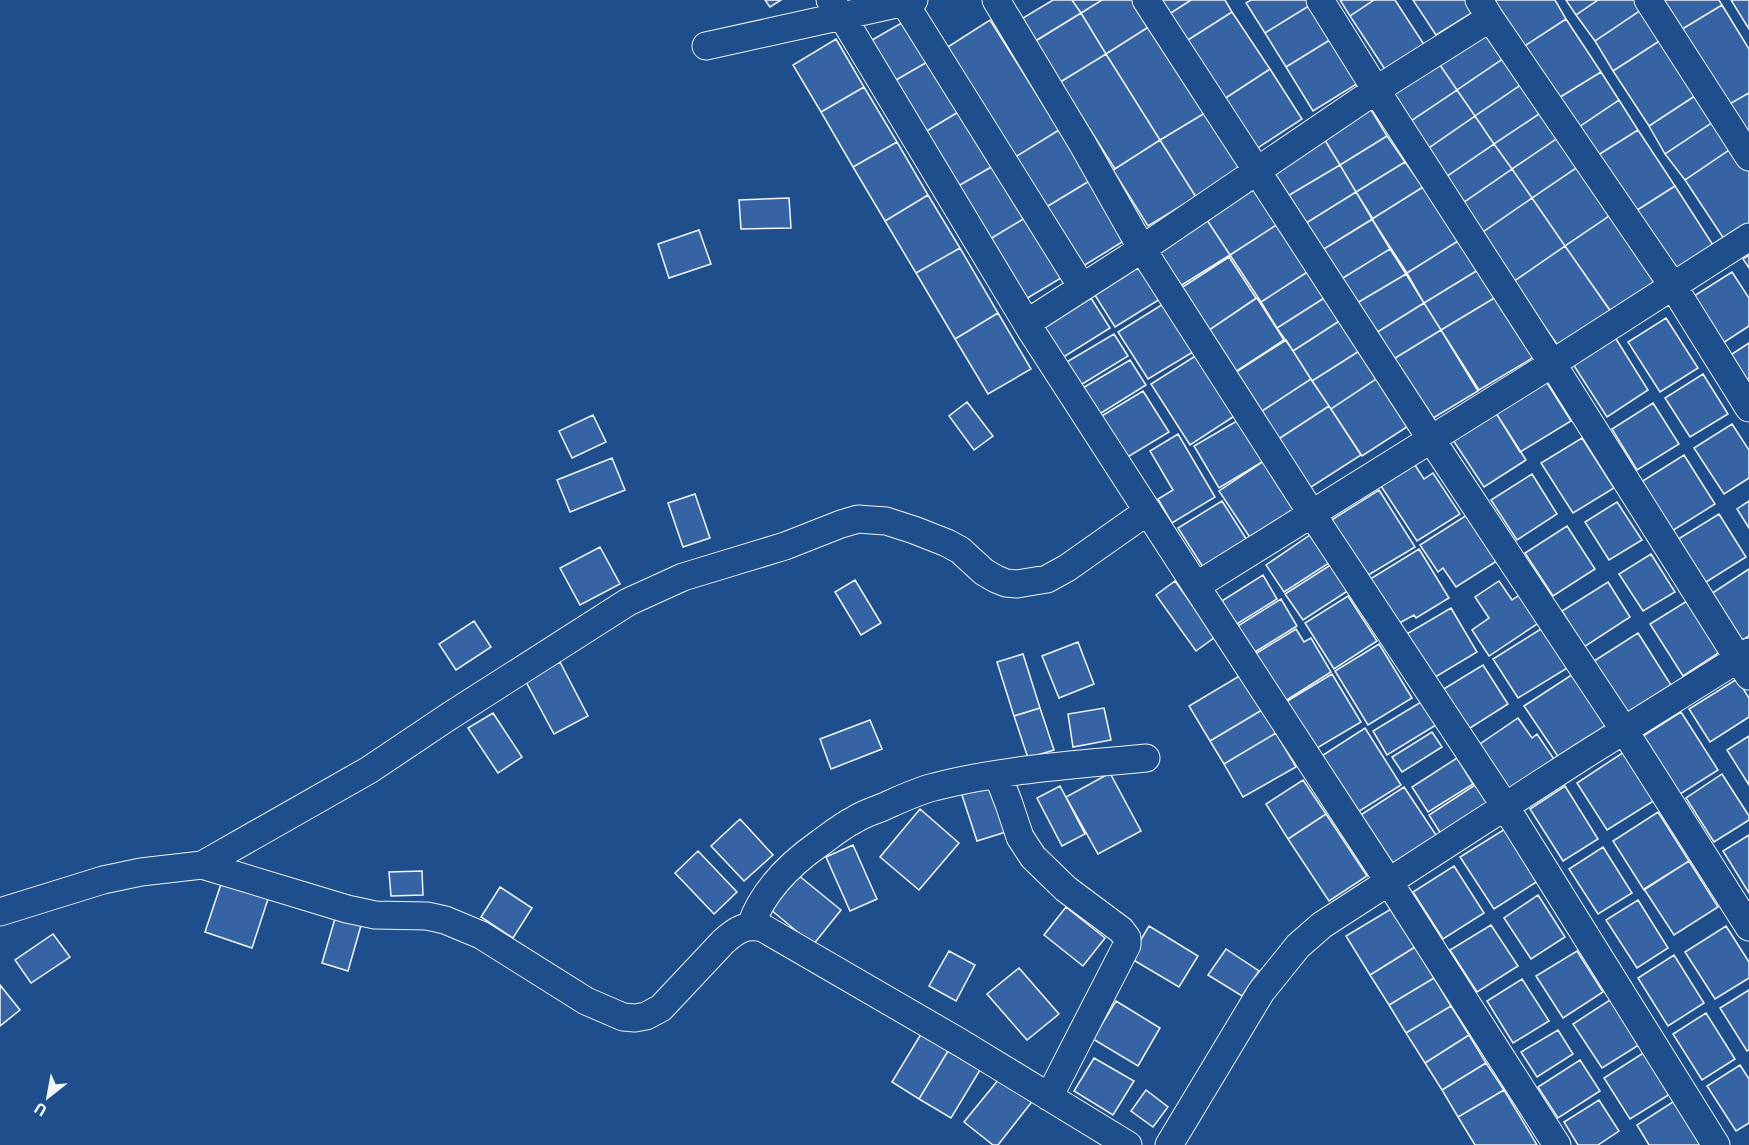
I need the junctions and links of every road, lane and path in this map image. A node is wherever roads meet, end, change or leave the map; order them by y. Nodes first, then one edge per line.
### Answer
1 (996, 0) edge
2 (1146, 0) edge
3 (1320, 0) edge
4 (1648, 0) edge
5 (909, 1) edge
6 (836, 8) edge
7 (1484, 9) edge
8 (706, 46) dead end
9 (1376, 90) junction
10 (1749, 157) edge
11 (1257, 170) junction
12 (1749, 237) edge
13 (1142, 249) junction
14 (1673, 285) junction
15 (1082, 287) junction
16 (1027, 323) junction
17 (1552, 363) junction
18 (1749, 408) edge
19 (1431, 440) junction
20 (1148, 511) junction
21 (1312, 514) junction
22 (1196, 586) junction
23 (1745, 662) edge
24 (1624, 730) junction
25 (1146, 759) dead end
26 (998, 775) junction
27 (1505, 806) junction
28 (202, 865) junction
29 (1389, 882) junction
30 (0, 912) edge
31 (751, 925) junction
32 (1749, 927) edge
33 (1049, 1097) junction
34 (1128, 1145) edge
35 (1169, 1145) edge
36 (1557, 1145) edge
37 (1716, 1145) edge

1 - 13 street
2 - 11 street
3 - 9 street
4 - 10 street
5 - 6 street
5 - 15 street
6 - 8 street
6 - 16 street
7 - 9 street
7 - 14 street
9 - 11 street
9 - 17 street
11 - 13 street
11 - 19 street
12 - 14 street
13 - 15 street
13 - 21 street
14 - 17 street
14 - 18 street
15 - 16 street
16 - 20 street
17 - 19 street
17 - 23 street
19 - 21 street
19 - 24 street
20 - 22 street
20 - 28 street
21 - 22 street
21 - 27 street
22 - 29 street
23 - 24 street
24 - 27 street
24 - 32 street
25 - 26 street
26 - 31 street
26 - 33 street
27 - 29 street
27 - 37 street
28 - 30 street
28 - 31 street
29 - 35 street
29 - 36 street
31 - 33 street
33 - 34 street

